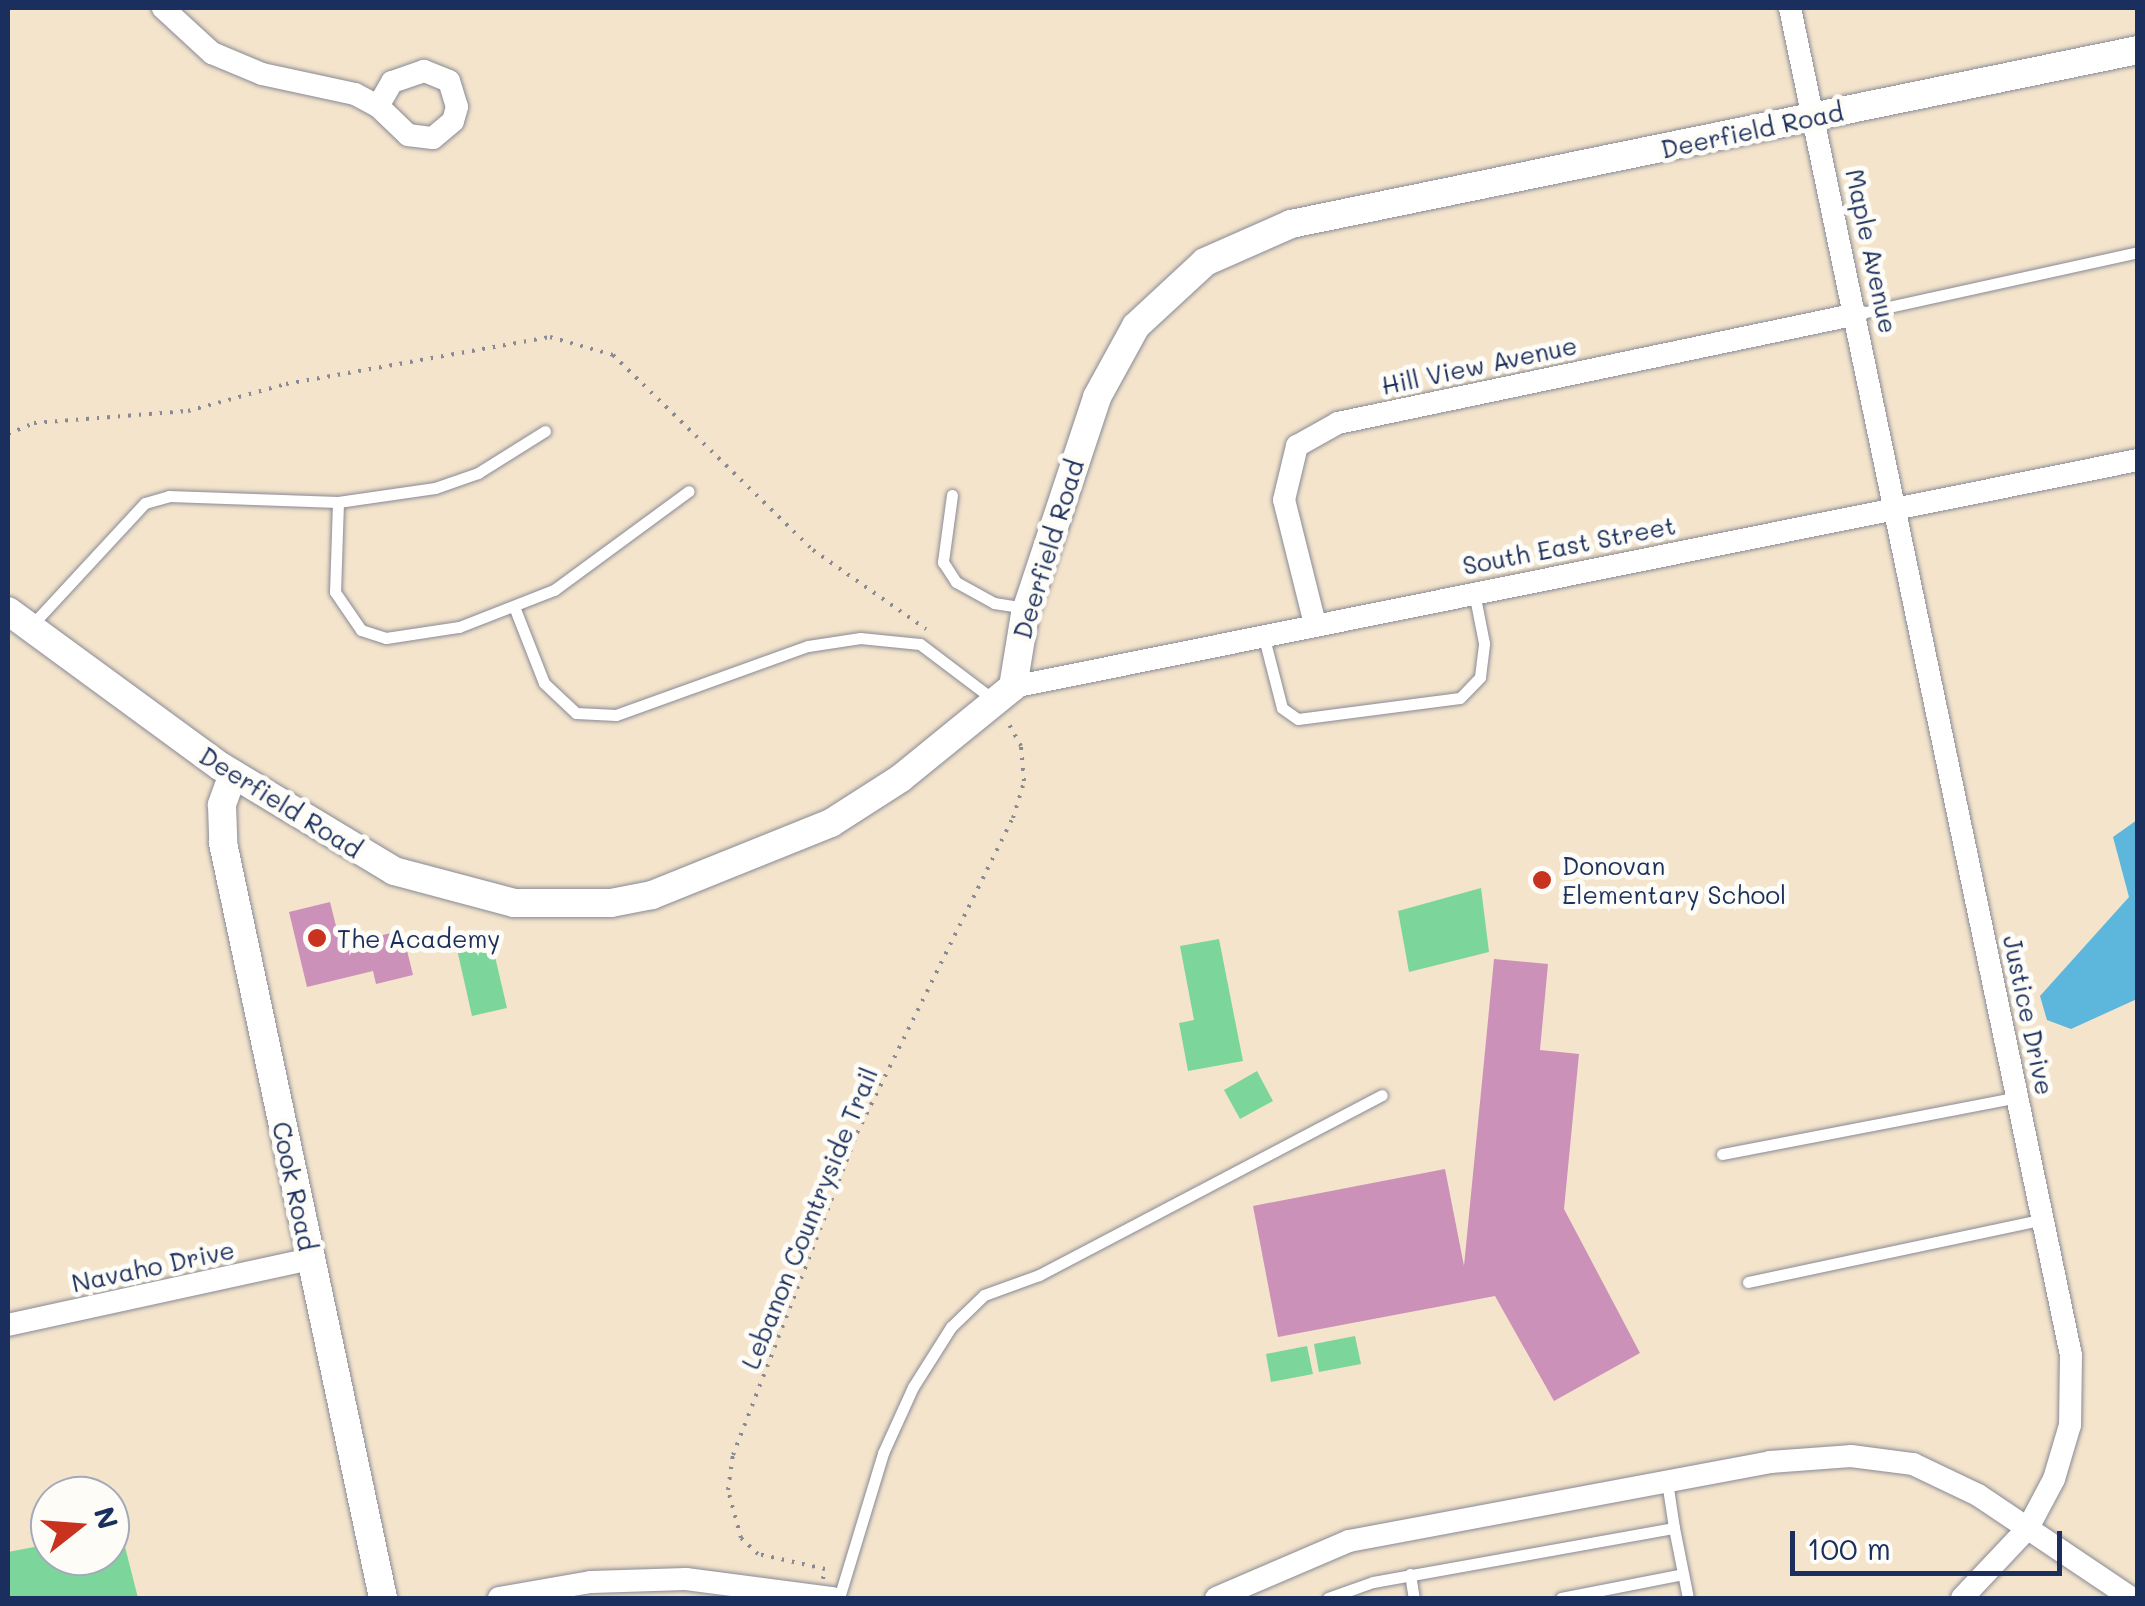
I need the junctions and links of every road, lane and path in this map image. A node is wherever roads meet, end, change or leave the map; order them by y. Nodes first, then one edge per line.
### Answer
1 (163, 8) edge
2 (1790, 8) edge
3 (2138, 50) edge
4 (378, 106) dead end
5 (1814, 117) junction
6 (2138, 252) edge
7 (1857, 314) junction
8 (545, 430) dead end
9 (2138, 460) edge
10 (689, 492) dead end
11 (952, 495) dead end
12 (338, 502) junction
13 (1896, 508) junction
14 (1474, 592) junction
15 (1027, 608) junction
16 (515, 609) junction
17 (18, 619) edge
18 (1315, 624) junction
19 (1263, 634) junction
20 (1004, 693) junction
21 (233, 774) junction
22 (1382, 1096) dead end
23 (2018, 1097) junction
24 (1722, 1154) dead end
25 (2045, 1219) junction
26 (310, 1259) junction
27 (1748, 1282) dead end
28 (8, 1325) edge
29 (1666, 1481) junction
30 (1674, 1528) junction
31 (2028, 1528) junction
32 (1410, 1574) junction
33 (1683, 1574) junction
34 (1630, 1585) junction
35 (1223, 1597) edge
36 (382, 1598) edge
37 (499, 1598) edge
38 (830, 1598) edge
39 (1328, 1598) edge
40 (1414, 1598) edge
41 (1560, 1598) edge
42 (1633, 1598) edge
43 (1688, 1598) edge
44 (1962, 1598) edge
45 (2131, 1598) edge

1 - 4 street
2 - 5 street, Maple Avenue
3 - 5 street, Deerfield Road
5 - 7 street, Maple Avenue
5 - 15 street, Deerfield Road
6 - 7 lane
7 - 13 street, Maple Avenue
7 - 18 street, Hill View Avenue
8 - 12 lane
9 - 13 street, South East Street
10 - 16 lane
11 - 15 lane
12 - 16 lane
12 - 17 lane
13 - 14 street, South East Street
13 - 23 street, Justice Drive
14 - 18 street, South East Street
14 - 19 lane
15 - 20 street, Deerfield Road
16 - 20 lane
17 - 21 street, Deerfield Road
18 - 19 street, South East Street
19 - 20 street, South East Street
20 - 21 street, Deerfield Road
20 - 38 path, Lebanon Countryside Trail
21 - 26 street, Cook Road
22 - 38 lane
23 - 24 lane
23 - 25 street, Justice Drive
25 - 27 lane
25 - 31 street, Justice Drive
26 - 28 street, Navaho Drive
26 - 36 street, Cook Road
29 - 30 lane
29 - 31 street
29 - 35 street
30 - 32 lane
30 - 33 lane
31 - 44 street, Justice Drive
31 - 45 street
32 - 39 lane
32 - 40 lane
33 - 34 lane
33 - 43 lane
34 - 41 lane
34 - 42 lane
37 - 38 street

